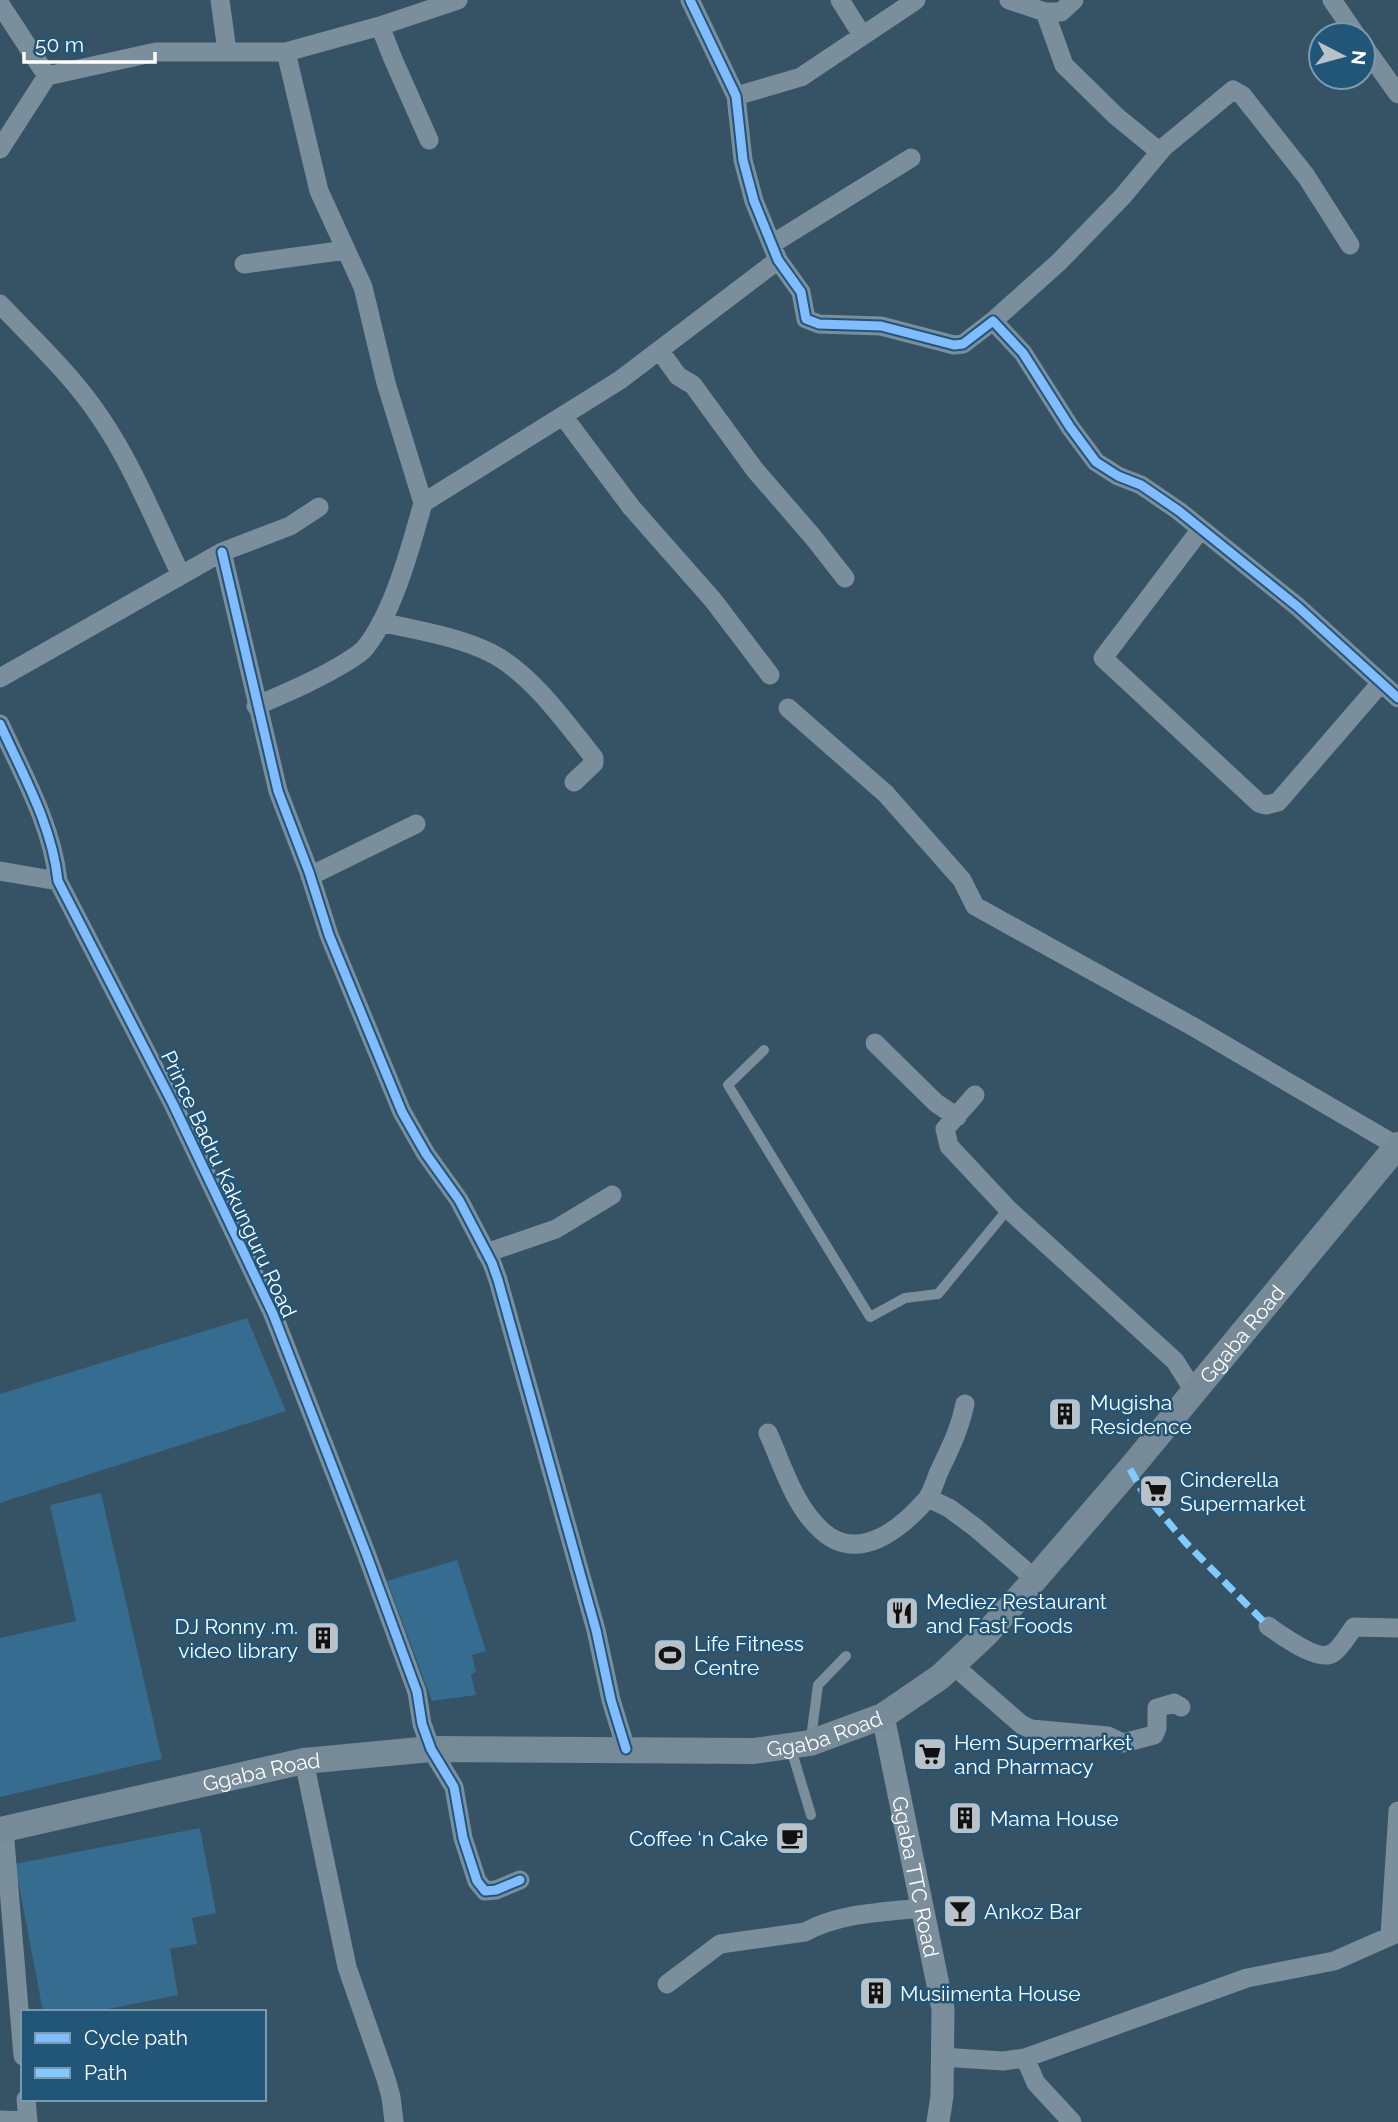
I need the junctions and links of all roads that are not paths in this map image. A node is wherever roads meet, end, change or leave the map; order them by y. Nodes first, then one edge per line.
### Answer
1 (220, 0) edge
2 (458, 0) edge
3 (690, 0) edge
4 (840, 0) edge
5 (916, 0) edge
6 (1009, 0) edge
7 (1074, 0) edge
8 (1332, 0) edge
9 (0, 4) edge
10 (1045, 12) junction
11 (1346, 21) edge
12 (380, 26) junction
13 (862, 35) junction
14 (227, 51) junction
15 (286, 52) junction
16 (1377, 65) edge
17 (47, 76) junction
18 (1398, 94) edge
19 (736, 96) junction
20 (429, 141) dead end
21 (0, 149) edge
22 (1160, 152) junction
23 (911, 158) dead end
24 (1350, 246) dead end
25 (346, 250) junction
26 (775, 252) junction
27 (244, 264) dead end
28 (0, 304) edge
29 (993, 321) junction
30 (660, 351) junction
31 (563, 416) junction
32 (423, 503) junction
33 (319, 507) dead end
34 (1201, 529) junction
35 (222, 552) junction
36 (181, 575) junction
37 (845, 578) dead end
38 (381, 622) junction
39 (770, 675) dead end
40 (0, 678) edge
41 (1380, 684) junction
42 (1398, 698) edge
43 (256, 706) junction
44 (789, 708) dead end
45 (0, 724) edge
46 (574, 782) dead end
47 (416, 824) dead end
48 (0, 871) edge
49 (310, 876) junction
50 (58, 881) junction
51 (875, 1043) dead end
52 (764, 1050) dead end
53 (975, 1095) dead end
54 (957, 1117) junction
55 (1398, 1146) edge
56 (612, 1195) dead end
57 (1008, 1209) junction
58 (486, 1253) junction
59 (1194, 1391) junction
60 (965, 1404) dead end
61 (768, 1433) dead end
62 (928, 1498) junction
63 (1035, 1579) junction
64 (1268, 1626) dead end
65 (1398, 1628) edge
66 (846, 1656) dead end
67 (953, 1665) junction
68 (1181, 1707) dead end
69 (883, 1716) junction
70 (801, 1745) junction
71 (431, 1749) junction
72 (626, 1749) junction
73 (304, 1761) junction
74 (1398, 1811) edge
75 (811, 1815) dead end
76 (1, 1825) edge
77 (520, 1881) dead end
78 (922, 1908) junction
79 (1394, 1934) edge
80 (667, 1984) dead end
81 (21, 2035) edge
82 (942, 2056) junction
83 (1025, 2058) junction
84 (26, 2101) edge
85 (0, 2120) edge
86 (28, 2122) edge
87 (394, 2122) edge
88 (938, 2122) edge
89 (1072, 2122) edge

1 - 14 street
2 - 12 street
3 - 19 street
4 - 13 street
5 - 13 street
6 - 10 street
7 - 10 street
8 - 11 street
9 - 17 street
10 - 22 street
12 - 15 street
12 - 20 street
13 - 19 street
14 - 15 street
14 - 17 street
15 - 25 street
16 - 18 street
17 - 21 street
19 - 26 street
22 - 24 street
22 - 29 street
23 - 26 street
25 - 27 street
25 - 32 street
26 - 29 street
26 - 30 street
28 - 36 street
29 - 34 street
30 - 31 street
30 - 37 street
31 - 32 street
31 - 39 street
32 - 38 street
33 - 35 street
34 - 41 street
34 - 41 street
35 - 36 street
35 - 43 street
36 - 40 street
38 - 43 street
38 - 46 street
41 - 42 street
43 - 49 street
44 - 55 street
45 - 50 street, Prince Badru Kakunguru Road
47 - 49 street
48 - 50 street
49 - 58 street
50 - 71 street, Prince Badru Kakunguru Road
51 - 54 street
52 - 57 lane
53 - 54 street
54 - 57 street
55 - 59 main road, Ggaba Road
56 - 58 street
57 - 59 street
58 - 72 street
59 - 63 main road, Ggaba Road
60 - 62 street
61 - 62 street
62 - 63 street
63 - 67 main road, Ggaba Road
64 - 65 street
66 - 70 lane
67 - 68 street
67 - 69 main road, Ggaba Road
69 - 70 main road, Ggaba Road
69 - 78 street, Ggaba TTC Road
70 - 72 main road, Ggaba Road
70 - 75 lane
71 - 72 main road, Ggaba Road
71 - 73 main road, Ggaba Road
71 - 77 street, Prince Badru Kakunguru Road
73 - 76 main road, Ggaba Road
73 - 87 street
74 - 79 street
76 - 81 street
78 - 80 street
78 - 82 street, Ggaba TTC Road
79 - 83 street
82 - 83 street
82 - 88 street, Ggaba TTC Road
83 - 89 street
84 - 86 street
85 - 86 street

